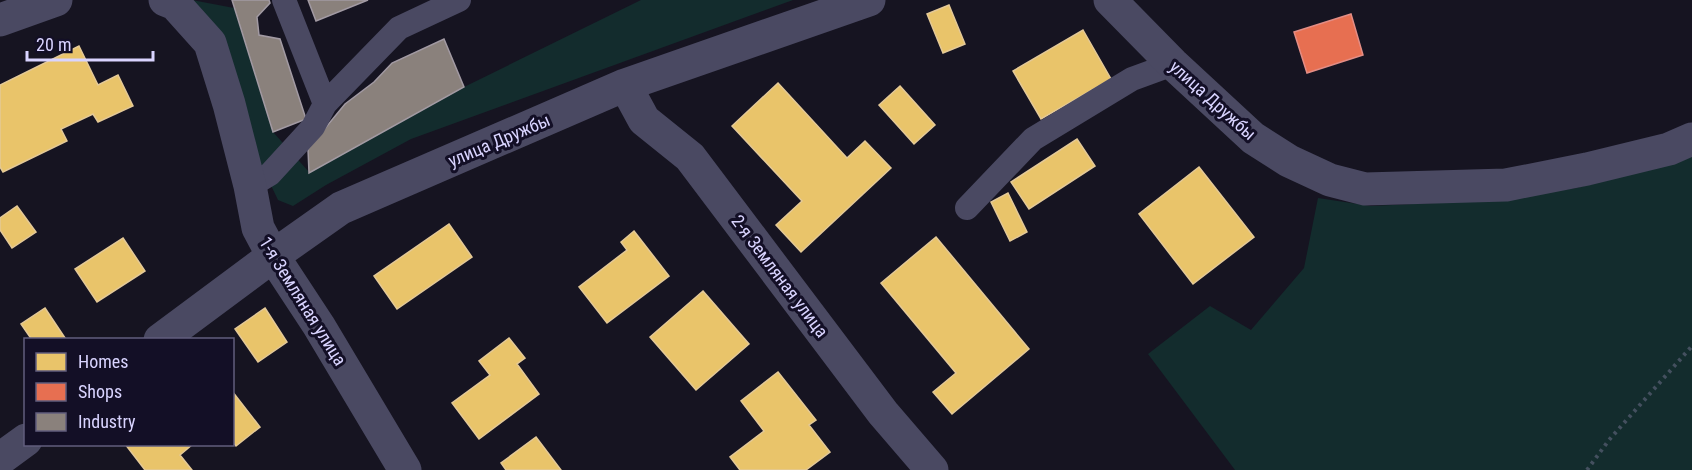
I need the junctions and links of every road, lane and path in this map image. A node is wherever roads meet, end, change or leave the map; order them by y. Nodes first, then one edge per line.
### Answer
1 (56, 0) edge
2 (165, 0) edge
3 (284, 0) edge
4 (459, 0) edge
5 (869, 0) edge
6 (1110, 0) edge
7 (0, 20) edge
8 (1173, 64) junction
9 (625, 85) junction
10 (325, 104) junction
11 (1692, 139) edge
12 (250, 186) junction
13 (967, 208) dead end
14 (273, 256) junction
15 (161, 338) edge
16 (1692, 346) edge
17 (24, 441) edge
18 (0, 459) edge
19 (405, 470) edge
20 (932, 470) edge
21 (1587, 470) edge

1 - 7 street
2 - 12 street, 1-я Земляная улица
3 - 10 lane
4 - 10 lane
5 - 9 street, улица Дружбы
6 - 8 street, улица Дружбы
8 - 11 street, улица Дружбы
8 - 13 lane
9 - 14 street, улица Дружбы
9 - 20 street, 2-я Земляная улица
10 - 12 lane
12 - 14 street, 1-я Земляная улица
14 - 15 street, улица Дружбы
14 - 19 street, 1-я Земляная улица
16 - 21 path
17 - 18 street

